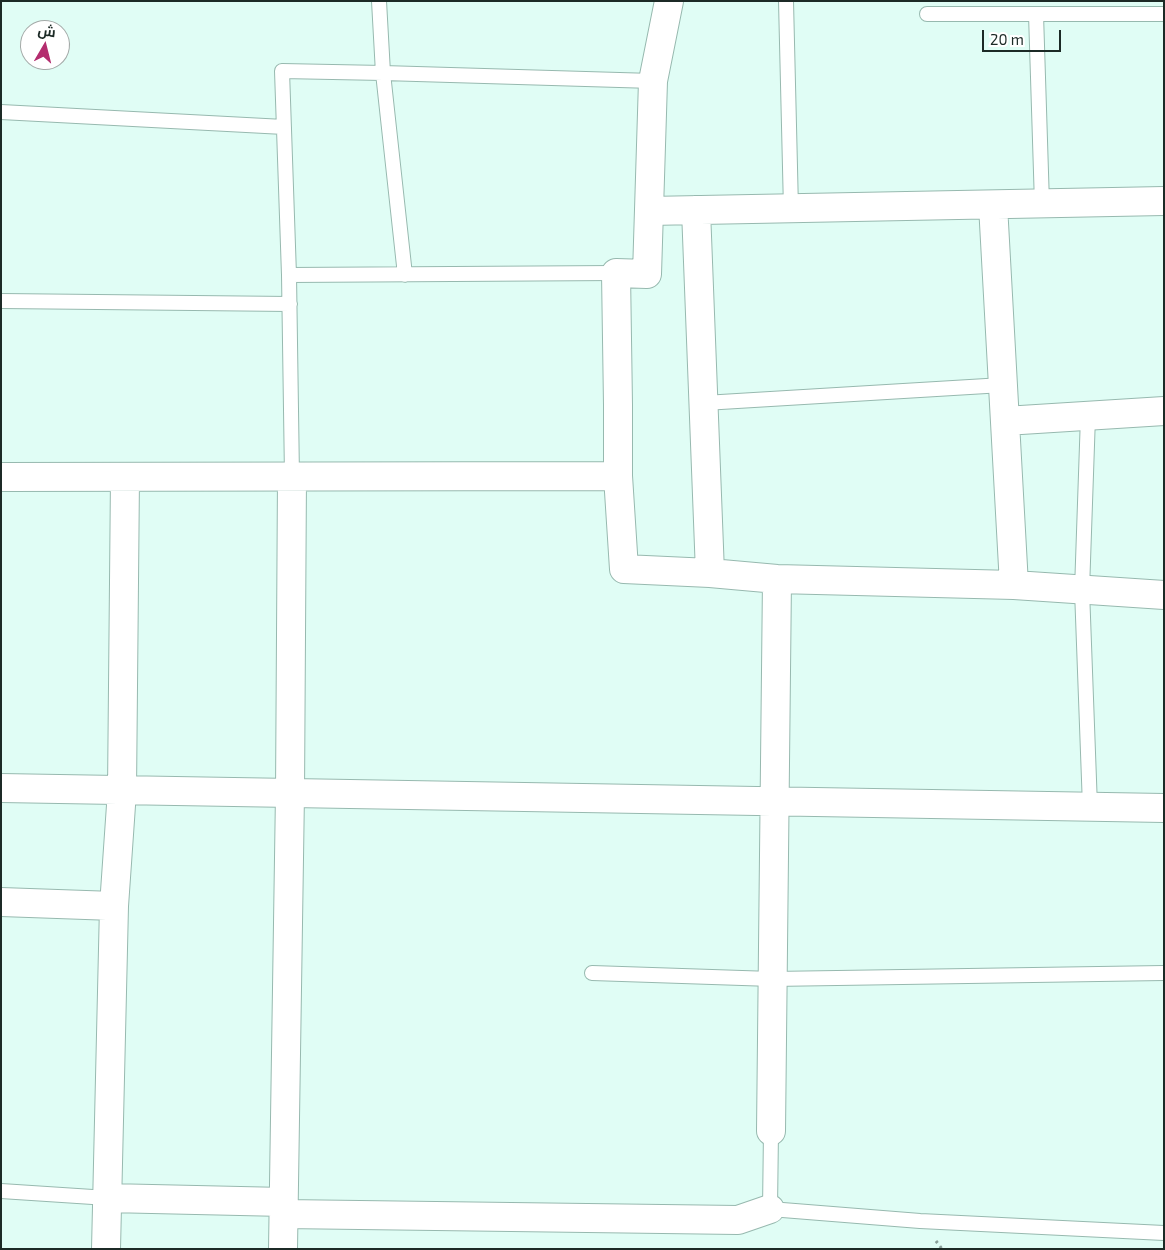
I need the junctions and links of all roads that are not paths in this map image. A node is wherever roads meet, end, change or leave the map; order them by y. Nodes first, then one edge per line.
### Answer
1 (379, 1) edge
2 (669, 1) edge
3 (786, 1) edge
4 (927, 14) dead end
5 (1036, 14) junction
6 (1164, 14) edge
7 (383, 73) junction
8 (654, 80) junction
9 (1, 112) edge
10 (284, 128) junction
11 (1164, 201) edge
12 (1042, 204) junction
13 (994, 205) junction
14 (791, 209) junction
15 (696, 210) junction
16 (649, 211) junction
17 (405, 274) junction
18 (616, 274) junction
19 (290, 275) junction
20 (1, 301) edge
21 (290, 304) junction
22 (1003, 385) junction
23 (704, 403) junction
24 (1164, 411) edge
25 (1088, 416) junction
26 (1005, 421) junction
27 (618, 476) junction
28 (1, 477) edge
29 (125, 477) junction
30 (292, 477) junction
31 (710, 573) junction
32 (777, 579) junction
33 (1014, 585) junction
34 (1082, 590) junction
35 (1164, 595) edge
36 (1, 788) edge
37 (122, 791) junction
38 (290, 793) junction
39 (774, 802) junction
40 (1090, 807) junction
41 (1164, 808) edge
42 (1, 902) edge
43 (114, 906) junction
44 (592, 973) dead end
45 (1164, 973) edge
46 (772, 979) junction
47 (771, 1130) joint
48 (1, 1191) edge
49 (108, 1198) junction
50 (284, 1208) junction
51 (770, 1209) junction
52 (1164, 1233) edge
53 (106, 1249) edge
54 (283, 1249) edge

1 - 7 lane
2 - 8 street
3 - 14 lane
4 - 5 lane
5 - 6 lane
5 - 12 lane
7 - 8 lane
7 - 10 lane
7 - 17 lane
8 - 16 street
9 - 10 lane
10 - 19 lane
11 - 12 street
12 - 13 street
13 - 14 street
13 - 22 street
14 - 15 street
15 - 16 street
15 - 23 street
16 - 18 street
17 - 18 lane
17 - 19 lane
18 - 27 street
19 - 21 lane
20 - 21 lane
21 - 30 lane
22 - 23 lane
22 - 26 street
23 - 31 street
24 - 25 street
25 - 26 street
25 - 34 lane
26 - 33 street
27 - 30 street
27 - 31 street
28 - 29 street
29 - 30 street
29 - 37 street
30 - 38 street
31 - 32 street
32 - 33 street
32 - 39 street
33 - 34 street
34 - 35 street
34 - 40 lane
36 - 37 street
37 - 38 street
37 - 43 street
38 - 39 street
38 - 50 street
39 - 40 street
39 - 46 street
40 - 41 street
42 - 43 street
43 - 49 street
44 - 46 lane
45 - 46 lane
46 - 47 street
47 - 51 lane
48 - 49 lane
49 - 50 street
49 - 53 street
50 - 51 street
50 - 54 street
51 - 52 lane

